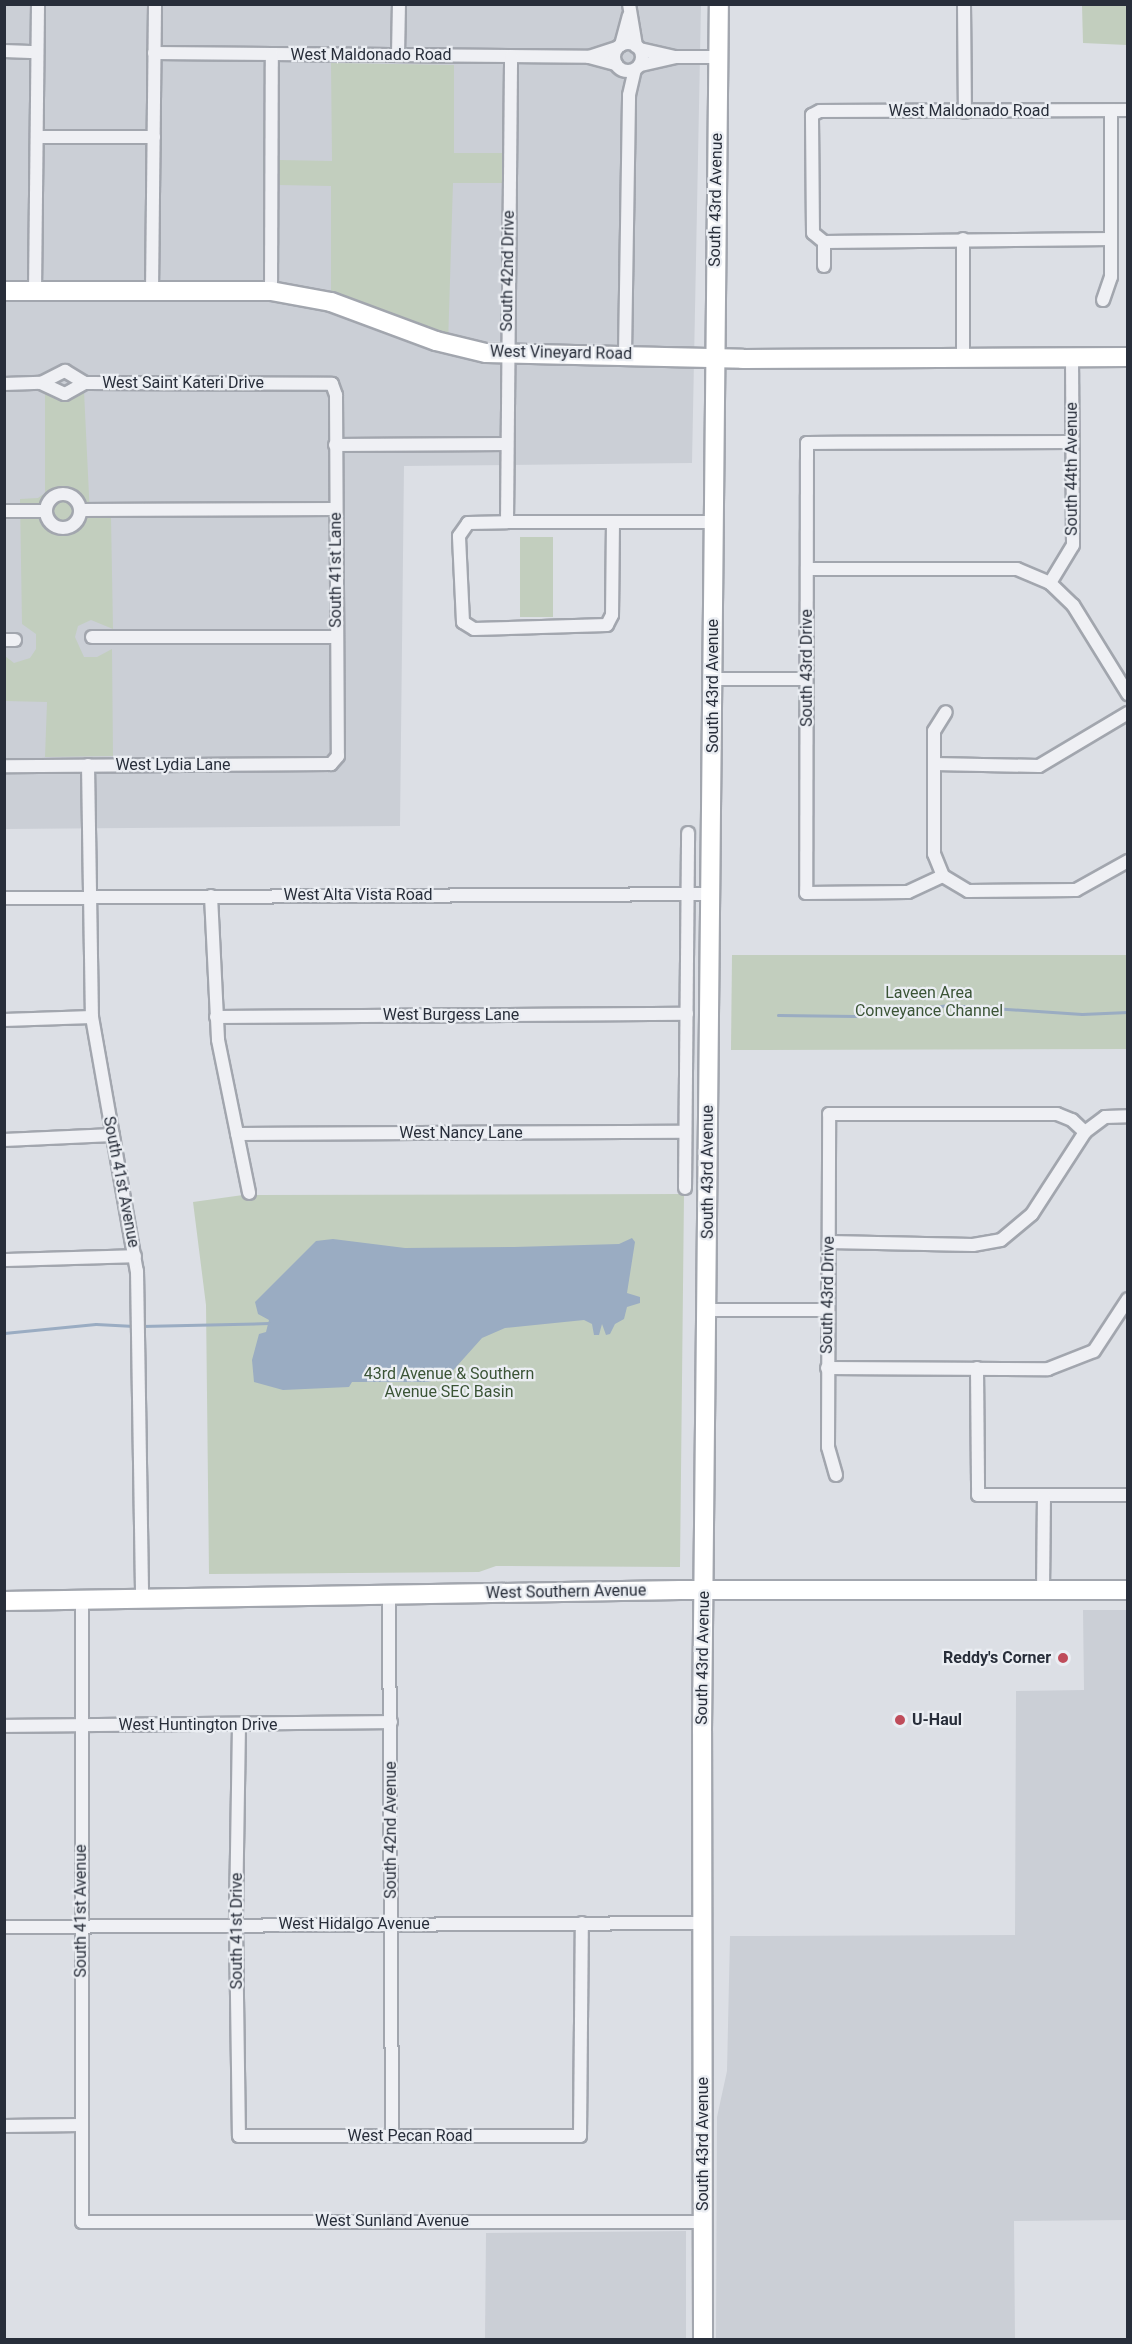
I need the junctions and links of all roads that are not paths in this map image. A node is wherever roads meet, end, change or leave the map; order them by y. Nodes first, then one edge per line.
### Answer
1 (38, 4) edge
2 (155, 4) edge
3 (399, 4) edge
4 (719, 4) edge
5 (964, 4) edge
6 (629, 10) edge
7 (619, 47) junction
8 (638, 47) junction
9 (4, 51) edge
10 (37, 52) junction
11 (154, 53) junction
12 (272, 54) junction
13 (398, 55) junction
14 (511, 56) junction
15 (589, 57) junction
16 (675, 57) junction
17 (718, 57) junction
18 (628, 67) junction
19 (1128, 110) edge
20 (1111, 111) junction
21 (965, 112) junction
22 (37, 137) junction
23 (154, 137) junction
24 (963, 239) junction
25 (1112, 239) junction
26 (824, 242) junction
27 (824, 266) dead end
28 (4, 291) edge
29 (35, 291) junction
30 (271, 291) junction
31 (152, 292) junction
32 (1103, 300) dead end
33 (507, 353) junction
34 (625, 354) junction
35 (715, 357) junction
36 (1072, 357) junction
37 (1128, 357) edge
38 (963, 359) junction
39 (41, 383) junction
40 (85, 383) junction
41 (4, 384) edge
42 (332, 384) joint
43 (1072, 442) junction
44 (507, 444) junction
45 (335, 445) junction
46 (336, 509) junction
47 (80, 510) junction
48 (4, 511) edge
49 (46, 511) junction
50 (507, 522) junction
51 (613, 522) junction
52 (714, 522) junction
53 (807, 569) junction
54 (1050, 583) junction
55 (92, 637) dead end
56 (336, 637) junction
57 (712, 679) junction
58 (807, 680) junction
59 (1128, 694) edge
60 (946, 712) dead end
61 (1128, 713) edge
62 (338, 756) joint
63 (934, 764) junction
64 (88, 765) junction
65 (4, 766) edge
66 (688, 833) dead end
67 (1128, 861) edge
68 (943, 876) junction
69 (687, 894) junction
70 (711, 894) junction
71 (89, 896) junction
72 (211, 896) junction
73 (4, 898) edge
74 (687, 1014) junction
75 (92, 1017) junction
76 (216, 1017) junction
77 (4, 1020) edge
78 (1128, 1116) edge
79 (685, 1132) junction
80 (1085, 1132) junction
81 (237, 1134) junction
82 (113, 1135) junction
83 (4, 1140) edge
84 (685, 1188) dead end
85 (249, 1193) dead end
86 (829, 1242) junction
87 (135, 1256) junction
88 (4, 1260) edge
89 (1128, 1299) edge
90 (708, 1310) junction
91 (827, 1310) junction
92 (827, 1368) junction
93 (977, 1368) junction
94 (836, 1475) dead end
95 (1128, 1495) edge
96 (1044, 1496) junction
97 (703, 1590) junction
98 (1044, 1590) junction
99 (1128, 1590) edge
100 (389, 1596) junction
101 (142, 1600) junction
102 (4, 1601) edge
103 (82, 1601) junction
104 (391, 1722) junction
105 (239, 1725) junction
106 (4, 1726) edge
107 (81, 1726) junction
108 (582, 1923) junction
109 (703, 1923) junction
110 (392, 1924) junction
111 (236, 1925) junction
112 (81, 1926) junction
113 (4, 1927) edge
114 (4, 2126) edge
115 (81, 2126) junction
116 (239, 2136) joint
117 (392, 2136) junction
118 (82, 2222) joint
119 (703, 2222) junction
120 (703, 2340) edge

1 - 10 street
2 - 11 street
3 - 13 street
4 - 17 main road, South 43rd Avenue
5 - 21 street
6 - 7 street
6 - 8 street
7 - 8 street, West Maldonado Road
7 - 15 street, West Maldonado Road
7 - 18 street
8 - 16 street, West Maldonado Road
8 - 18 street
9 - 10 street
10 - 22 street
11 - 12 street, West Maldonado Road
11 - 23 street
12 - 13 street, West Maldonado Road
12 - 30 street
13 - 14 street, West Maldonado Road
14 - 15 street, West Maldonado Road
14 - 33 street, South 42nd Drive
15 - 18 street, West Maldonado Road
16 - 17 street, West Maldonado Road
16 - 18 street, West Maldonado Road
17 - 35 main road, South 43rd Avenue
18 - 34 street
19 - 20 street, West Maldonado Road
20 - 21 street, West Maldonado Road
20 - 25 street
21 - 26 street, West Maldonado Road
22 - 23 street
22 - 29 street
23 - 31 street
24 - 25 street
24 - 26 street
24 - 38 street
25 - 32 street
26 - 27 street
28 - 29 main road, West Vineyard Road
29 - 31 main road, West Vineyard Road
30 - 31 main road, West Vineyard Road
30 - 33 main road, West Vineyard Road
33 - 34 main road, West Vineyard Road
33 - 44 street, South 42nd Drive
34 - 35 main road, West Vineyard Road
35 - 38 main road, West Vineyard Road
35 - 52 main road, South 43rd Avenue
36 - 37 main road, West Vineyard Road
36 - 38 main road, West Vineyard Road
36 - 43 street, South 44th Avenue
39 - 40 street
39 - 40 street, West Saint Kateri Drive
39 - 41 street, West Saint Kateri Drive
40 - 42 street, West Saint Kateri Drive
42 - 45 street, South 41st Lane
43 - 53 street, South 43rd Drive
43 - 54 street, South 44th Avenue
44 - 45 street
44 - 50 street, South 42nd Drive
45 - 46 street, South 41st Lane
46 - 47 street
46 - 56 street, South 41st Lane
47 - 49 street
47 - 49 street
48 - 49 street
50 - 51 street
50 - 51 street
51 - 52 street
52 - 57 main road, South 43rd Avenue
53 - 54 street
53 - 58 street, South 43rd Drive
54 - 59 street
55 - 56 street
56 - 62 street, South 41st Lane
57 - 58 street
57 - 70 main road, South 43rd Avenue
58 - 68 street, South 43rd Drive
60 - 63 street
61 - 63 street
62 - 64 street, West Lydia Lane
63 - 68 street
64 - 65 street, West Lydia Lane
64 - 71 street, South 41st Avenue
66 - 69 street, South 43rd Avenue
67 - 68 street
69 - 70 street, West Alta Vista Road
69 - 72 street, West Alta Vista Road
69 - 74 street, South 43rd Avenue
70 - 90 main road, South 43rd Avenue
71 - 72 street, West Alta Vista Road
71 - 73 street, West Alta Vista Road
71 - 75 street, South 41st Avenue
72 - 76 street
74 - 76 street, West Burgess Lane
74 - 79 street, South 43rd Avenue
75 - 77 street
75 - 82 street, South 41st Avenue
76 - 81 street
78 - 80 street
79 - 81 street, West Nancy Lane
79 - 84 street, South 43rd Avenue
80 - 86 street
80 - 86 street, South 43rd Drive
81 - 85 street
82 - 83 street
82 - 87 street, South 41st Avenue
86 - 91 street, South 43rd Drive
87 - 88 street
87 - 101 street, South 41st Avenue
89 - 93 street
90 - 91 street
90 - 97 main road, South 43rd Avenue
91 - 92 street, South 43rd Drive
92 - 93 street
92 - 94 street, South 43rd Drive
93 - 96 street
95 - 96 street
96 - 98 street
97 - 98 main road, West Southern Avenue
97 - 100 main road, West Southern Avenue
97 - 109 main road, South 43rd Avenue
98 - 99 main road, West Southern Avenue
100 - 101 main road, West Southern Avenue
100 - 104 street, South 42nd Avenue
101 - 103 main road, West Southern Avenue
102 - 103 main road, West Southern Avenue
103 - 107 street, South 41st Avenue
104 - 105 street, West Huntington Drive
104 - 110 street, South 42nd Avenue
105 - 107 street, West Huntington Drive
105 - 111 street, South 41st Drive
106 - 107 street, West Huntington Drive
107 - 112 street, South 41st Avenue
108 - 109 street, West Hidalgo Avenue
108 - 110 street, West Hidalgo Avenue
108 - 117 street, West Pecan Road
109 - 119 main road, South 43rd Avenue
110 - 111 street, West Hidalgo Avenue
110 - 117 street, South 42nd Avenue
111 - 112 street, West Hidalgo Avenue
111 - 116 street, South 41st Drive
112 - 113 street, West Hidalgo Avenue
112 - 115 street, South 41st Avenue
114 - 115 street
115 - 118 street, South 41st Avenue
116 - 117 street, West Pecan Road
118 - 119 street, West Sunland Avenue
119 - 120 main road, South 43rd Avenue

